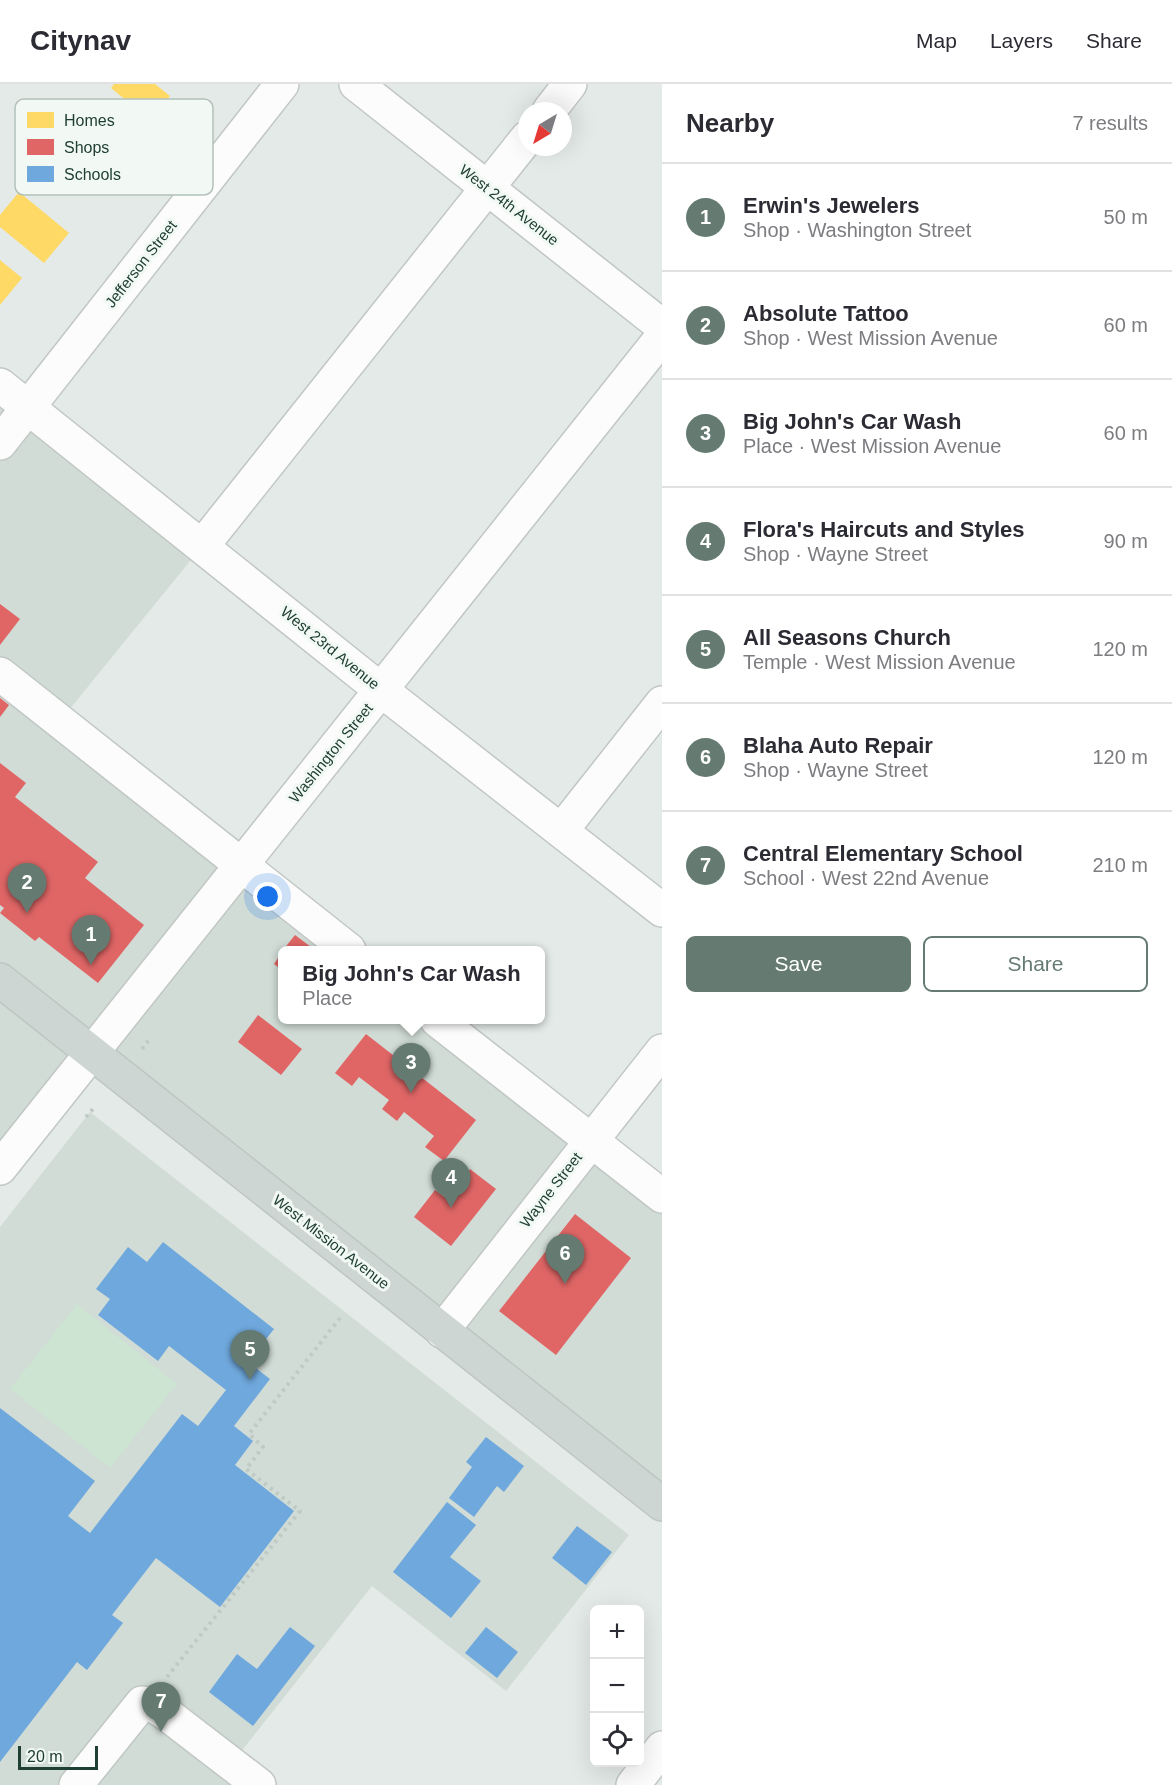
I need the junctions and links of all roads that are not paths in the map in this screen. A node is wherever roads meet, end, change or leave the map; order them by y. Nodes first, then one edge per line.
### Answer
1 (282, 84) edge
2 (356, 84) edge
3 (570, 84) edge
4 (556, 102) edge
5 (518, 150) edge
6 (213, 172) edge
7 (488, 188) junction
8 (195, 195) edge
9 (662, 326) edge
10 (662, 337) edge
11 (0, 385) edge
12 (29, 407) junction
13 (0, 443) edge
14 (203, 545) junction
15 (0, 674) edge
16 (381, 690) junction
17 (662, 703) edge
18 (561, 831) junction
19 (241, 866) junction
20 (662, 910) edge
21 (343, 946) edge
22 (0, 980) edge
23 (442, 1024) edge
24 (662, 1051) edge
25 (93, 1054) junction
26 (590, 1140) junction
27 (0, 1168) edge
28 (662, 1196) edge
29 (442, 1330) junction
30 (662, 1504) edge
31 (662, 1748) edge
32 (76, 1785) edge
33 (259, 1785) edge
34 (633, 1785) edge

1 - 6 street, Jefferson Street
2 - 7 street, West 24th Avenue
3 - 4 street
5 - 7 street
7 - 9 street, West 24th Avenue
7 - 14 street
8 - 12 street, Jefferson Street
10 - 16 street, Washington Street
11 - 12 street, West 23rd Avenue
12 - 13 street, Jefferson Street
12 - 14 street, West 23rd Avenue
14 - 16 street, West 23rd Avenue
15 - 19 street
16 - 18 street, West 23rd Avenue
16 - 19 street, Washington Street
17 - 18 street
18 - 20 street, West 23rd Avenue
19 - 21 street
19 - 25 street, Washington Street
22 - 25 main road, West Mission Avenue
23 - 26 street
24 - 26 street, Wayne Street
25 - 27 street, Washington Street
25 - 29 main road, West Mission Avenue
26 - 28 street
26 - 29 street, Wayne Street
29 - 30 main road, West Mission Avenue
31 - 34 street
32 - 33 street

